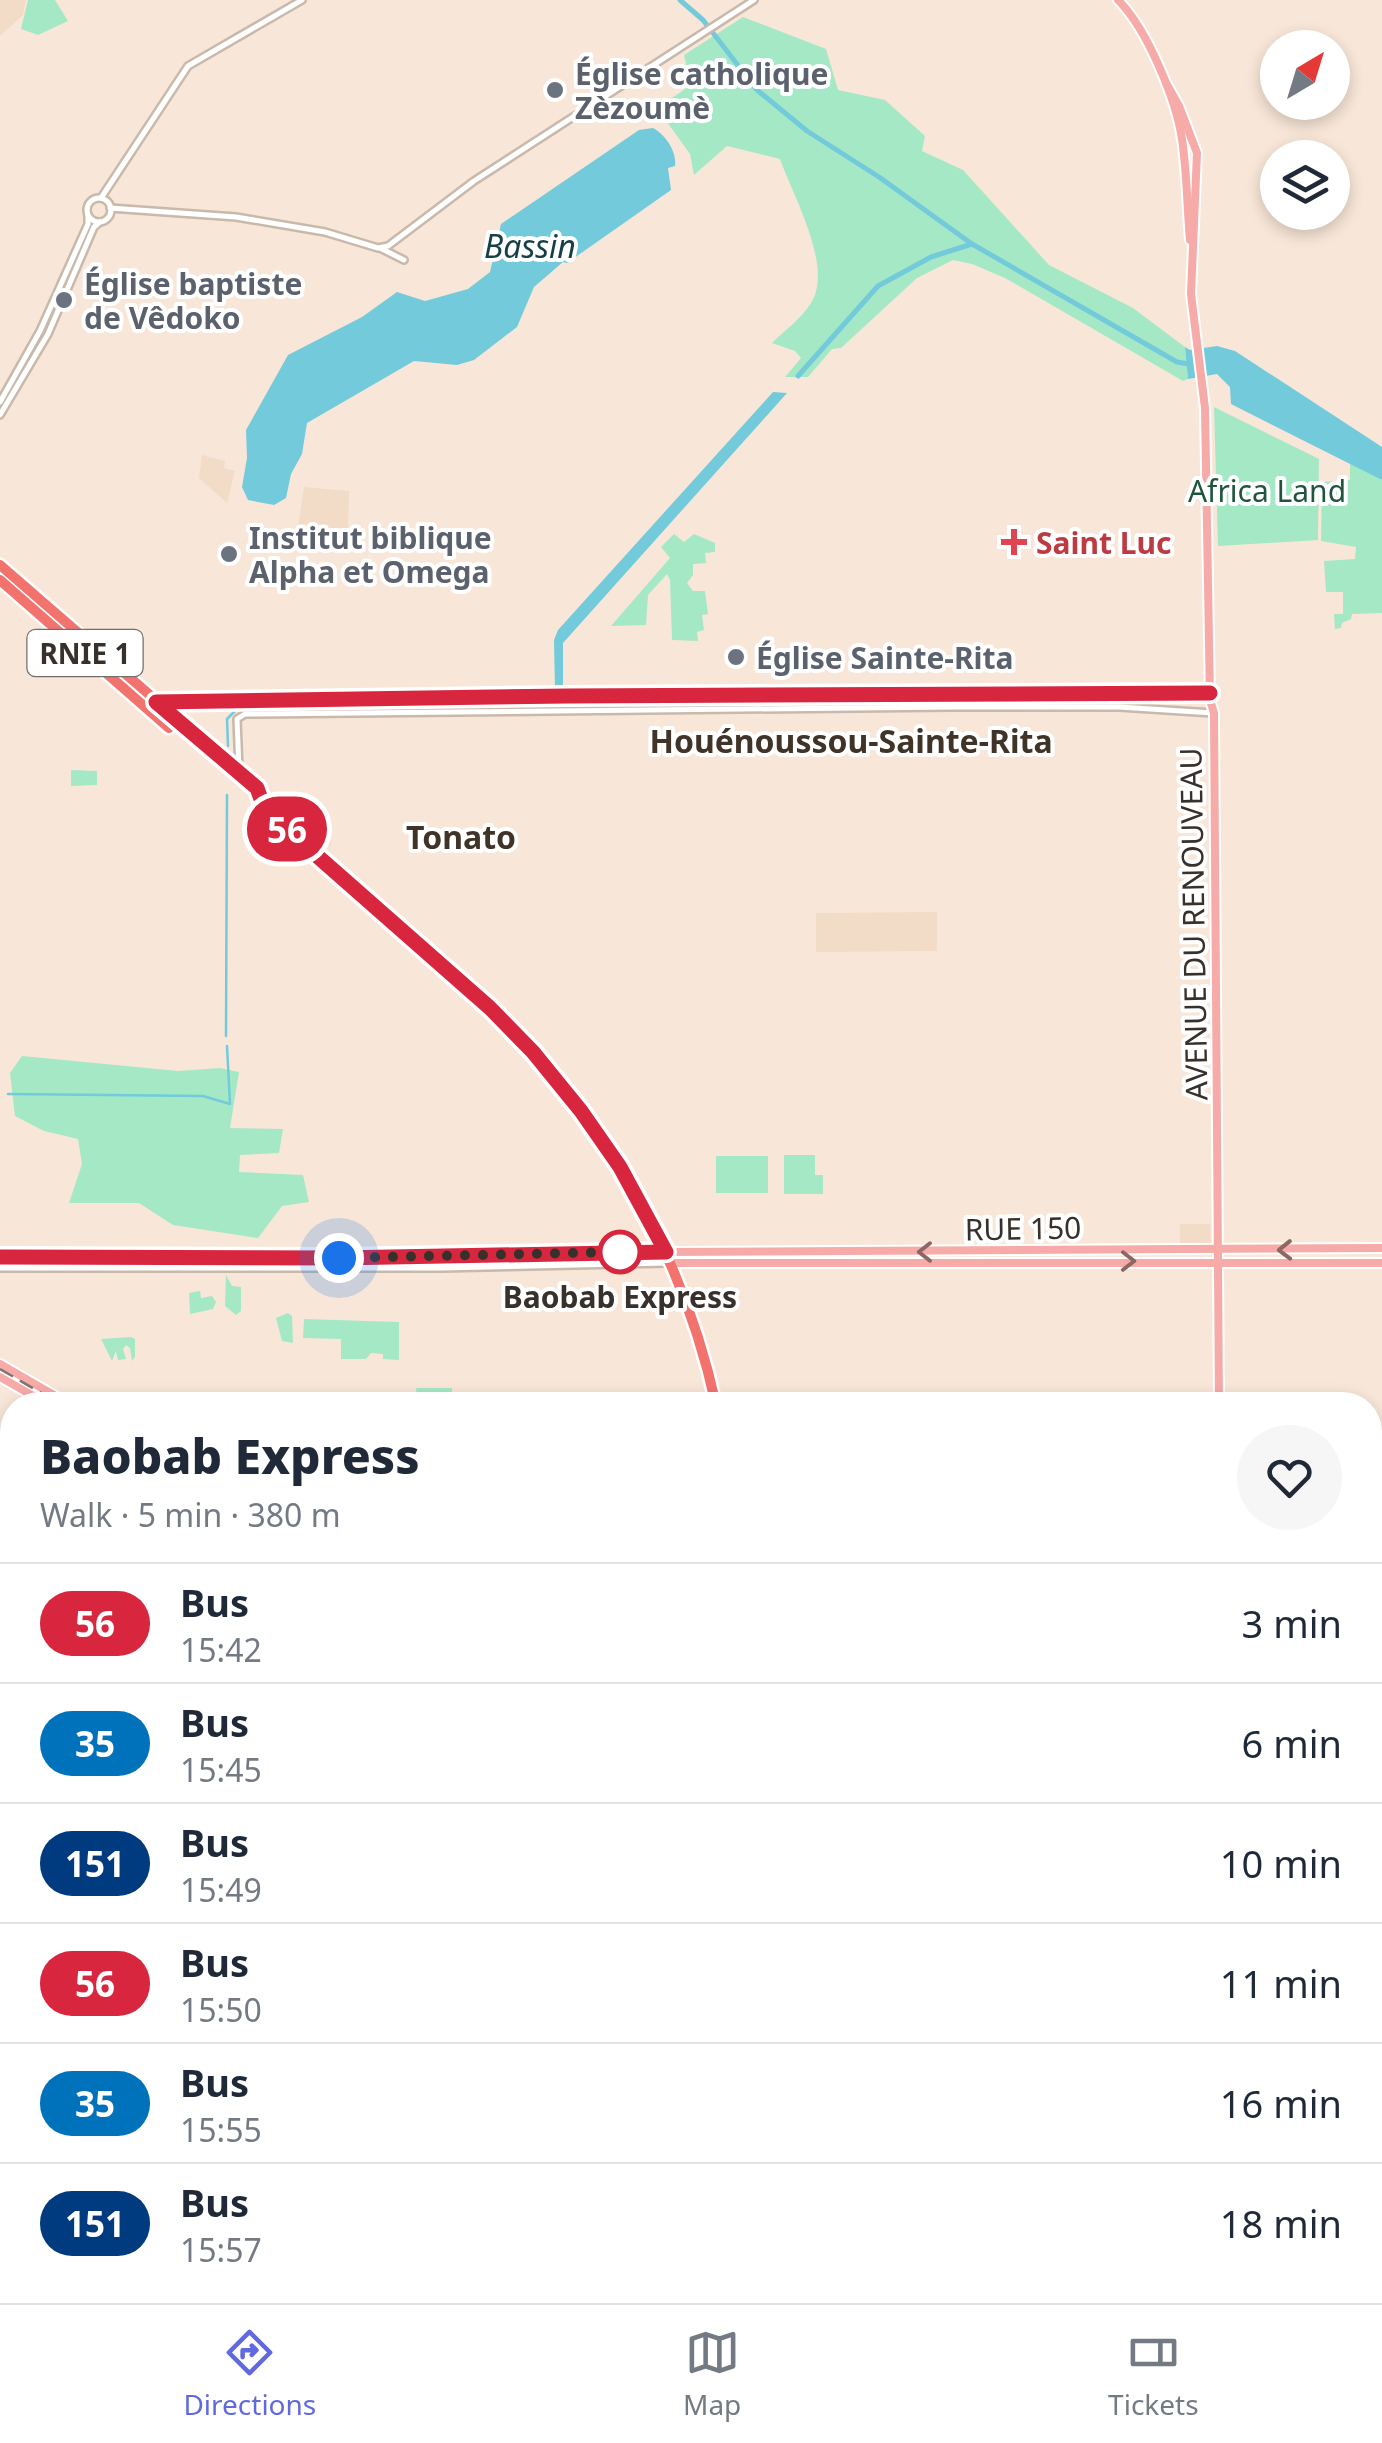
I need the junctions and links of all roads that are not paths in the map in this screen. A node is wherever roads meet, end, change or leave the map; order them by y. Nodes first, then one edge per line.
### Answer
1 (302, 0) edge
2 (754, 0) edge
3 (1118, 0) edge
4 (1166, 83) junction
5 (107, 206) junction
6 (88, 215) junction
7 (100, 222) junction
8 (399, 240) junction
9 (378, 248) junction
10 (1192, 254) junction
11 (0, 402) edge
12 (0, 415) edge
13 (0, 565) edge
14 (0, 580) edge
15 (1210, 697) junction
16 (156, 702) junction
17 (1214, 713) junction
18 (169, 728) dead end
19 (238, 772) junction
20 (1382, 1248) edge
21 (1086, 1249) junction
22 (1218, 1250) junction
23 (666, 1252) junction
24 (0, 1257) edge
25 (1086, 1261) junction
26 (1218, 1262) junction
27 (671, 1263) junction
28 (1382, 1263) edge
29 (0, 1268) edge
30 (0, 1364) edge
31 (0, 1378) edge
32 (25, 1392) edge
33 (48, 1392) edge
34 (713, 1392) edge
35 (1219, 1392) edge

1 - 5 street
2 - 8 street
3 - 4 main road
4 - 10 main road
4 - 10 main road
5 - 6 street
5 - 7 street
5 - 9 street
6 - 7 street
6 - 11 street
7 - 12 street
8 - 9 street
8 - 9 street
10 - 15 main road, AVENUE DU RENOUVEAU
13 - 16 highway, RNIE 1
14 - 18 highway, RNIE 1
15 - 16 street
15 - 17 main road, AVENUE DU RENOUVEAU
16 - 19 highway, RNIE 1
17 - 19 street
17 - 22 main road, AVENUE DU RENOUVEAU
19 - 23 highway, RNIE 1
20 -> 22 main road, RUE 150
21 - 22 main road, RUE 150
21 -> 23 main road, RUE 150
21 - 25 main road
22 - 26 main road, AVENUE DU RENOUVEAU
23 - 24 street
23 - 27 highway, RNIE 1
25 -> 26 main road, RUE 150
25 - 27 main road, RUE 150
26 - 28 main road, RUE 150
26 - 35 main road, AVENUE DU RENOUVEAU
27 - 29 street
27 - 34 highway, RNIE 1
30 - 33 main road
31 - 32 main road

